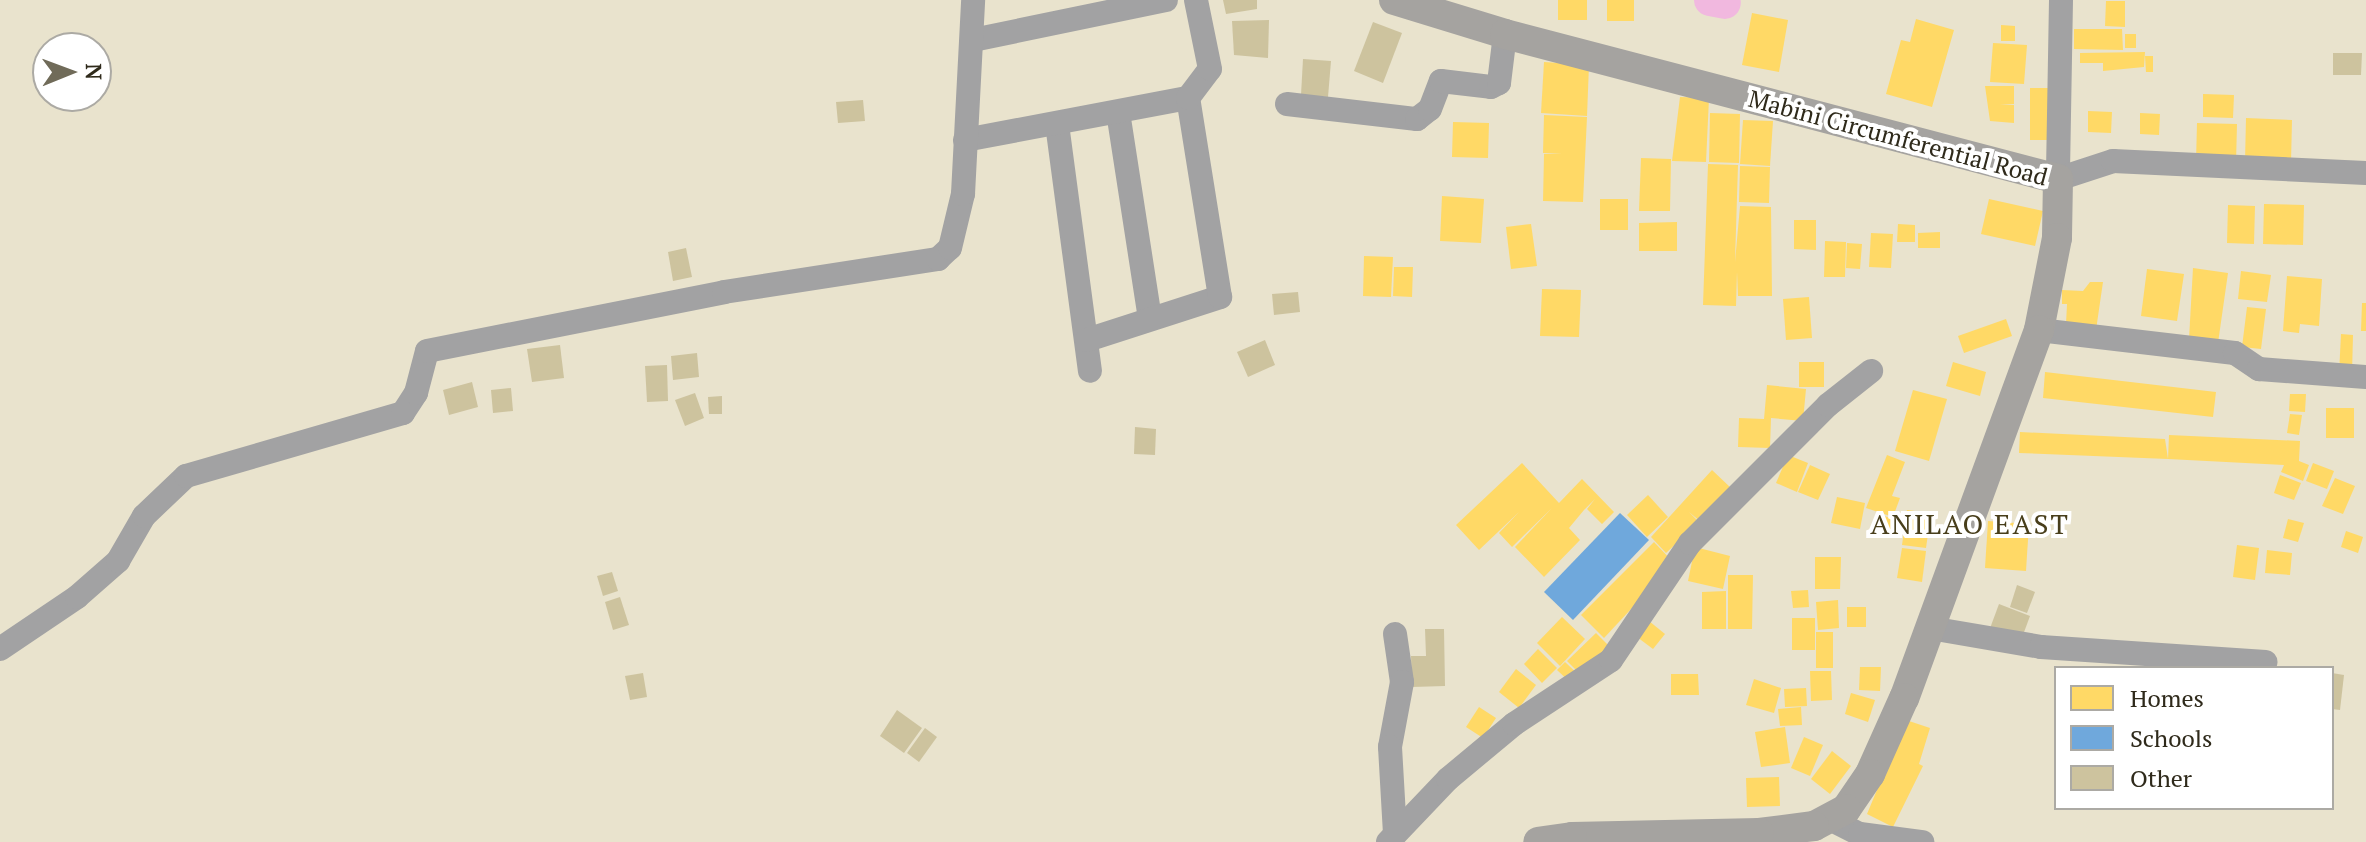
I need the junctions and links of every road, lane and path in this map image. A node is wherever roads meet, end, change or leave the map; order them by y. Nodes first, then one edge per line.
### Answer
1 (973, 0) edge
2 (1166, 0) edge
3 (1196, 0) edge
4 (1394, 0) edge
5 (2061, 0) edge
6 (1505, 34) junction
7 (973, 40) junction
8 (1188, 98) junction
9 (1287, 104) dead end
10 (1118, 112) junction
11 (1057, 124) junction
12 (965, 140) junction
13 (2366, 173) edge
14 (2058, 179) junction
15 (1150, 318) junction
16 (2039, 330) junction
17 (1087, 340) junction
18 (1090, 371) dead end
19 (1871, 371) dead end
20 (2366, 377) edge
21 (1930, 628) junction
22 (1395, 634) dead end
23 (0, 649) edge
24 (2265, 662) dead end
25 (1828, 818) junction
26 (1392, 838) edge
27 (1538, 842) edge
28 (1922, 842) edge

1 - 7 street
2 - 7 street
3 - 8 street
4 - 6 main road, Mabini Circumferential Road
5 - 14 street
6 - 9 street
6 - 14 main road, Mabini Circumferential Road
7 - 12 street
8 - 10 street
8 - 15 street
10 - 11 street
10 - 15 street
11 - 12 street
11 - 17 street
12 - 23 street
13 - 14 street
14 - 16 main road, Mabini Circumferential Road
15 - 17 street
16 - 20 street
16 - 21 main road, Mabini Circumferential Road
17 - 18 street
19 - 26 street
21 - 24 street
21 - 25 main road, Mabini Circumferential Road
22 - 26 street
25 - 27 main road, Mabini Circumferential Road
25 - 28 street

